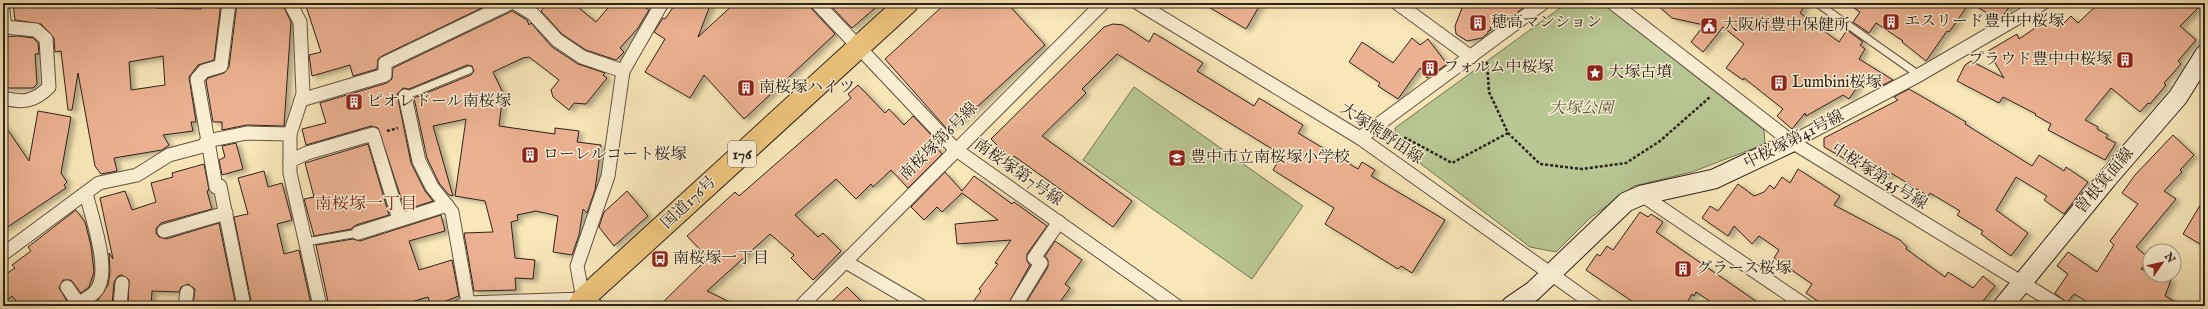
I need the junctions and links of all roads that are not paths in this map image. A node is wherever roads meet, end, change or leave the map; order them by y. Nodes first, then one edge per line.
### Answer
1 (229, 3) edge
2 (290, 3) edge
3 (510, 3) edge
4 (515, 3) edge
5 (662, 3) edge
6 (817, 3) edge
7 (907, 3) edge
8 (1103, 3) edge
9 (1138, 3) edge
10 (1397, 3) edge
11 (1543, 3) edge
12 (1613, 3) edge
13 (1817, 3) edge
14 (2043, 3) edge
15 (3, 11) edge
16 (859, 46) junction
17 (2205, 54) edge
18 (1471, 57) junction
19 (469, 70) dead end
20 (623, 72) junction
21 (1919, 75) junction
22 (404, 96) joint
23 (3, 98) edge
24 (301, 100) junction
25 (290, 134) junction
26 (1360, 138) junction
27 (207, 141) junction
28 (1792, 142) junction
29 (955, 149) junction
30 (290, 162) junction
31 (86, 193) junction
32 (1642, 195) junction
33 (447, 205) junction
34 (226, 213) junction
35 (399, 219) junction
36 (1059, 222) junction
37 (164, 231) dead end
38 (358, 233) joint
39 (306, 242) junction
40 (3, 254) edge
41 (846, 262) junction
42 (1550, 274) junction
43 (122, 283) dead end
44 (2019, 283) junction
45 (68, 287) dead end
46 (187, 292) dead end
47 (586, 304) edge
48 (76, 305) edge
49 (464, 305) edge
50 (120, 306) edge
51 (185, 306) edge
52 (244, 306) edge
53 (320, 306) edge
54 (801, 306) edge
55 (921, 306) edge
56 (1015, 306) edge
57 (1177, 306) edge
58 (1510, 306) edge
59 (1596, 306) edge
60 (1806, 306) edge
61 (2003, 306) edge
62 (2060, 306) edge

1 - 27 street
2 - 24 street
3 - 24 street
4 - 20 street
5 - 20 street
6 - 16 street, 南桜塚第7号線
7 - 16 highway, 国道176号 / 176
8 - 29 street, 南桜塚第6号線
9 - 26 street, 大塚熊野田線
10 - 18 street
11 - 18 street
12 - 28 street, 中桜塚第45号線
13 - 21 lane
14 - 21 street, 中桜塚第41号線
15 - 23 street
16 - 29 street, 南桜塚第7号線
16 - 47 highway, 国道176号 / 176
17 - 44 street, 曽根箕面線
18 - 26 street
19 - 22 lane
20 - 47 street
21 - 28 street, 中桜塚第41号線
22 - 33 street
24 - 25 street
25 - 27 street
25 - 30 street
26 - 42 street, 大塚熊野田線
27 - 31 street
27 - 34 street
28 - 32 street, 中桜塚第41号線
28 - 44 street, 中桜塚第45号線
29 - 36 street, 南桜塚第7号線
29 - 41 street, 南桜塚第6号線
30 - 35 street
30 - 39 street
31 - 40 street
31 - 48 street
32 - 42 street, 中桜塚第41号線
32 - 60 street
33 - 35 street
33 - 49 street
34 - 37 street
34 - 52 street
35 - 38 street
36 - 56 street
36 - 57 street, 南桜塚第7号線
38 - 39 lane
39 - 53 street
41 - 54 street, 南桜塚第6号線
41 - 55 street
42 - 58 street, 中桜塚第41号線
42 - 59 street, 大塚熊野田線
43 - 50 street
44 - 61 street, 曽根箕面線
44 - 62 street, 中桜塚第45号線
45 - 48 street
46 - 51 street
47 - 49 street

